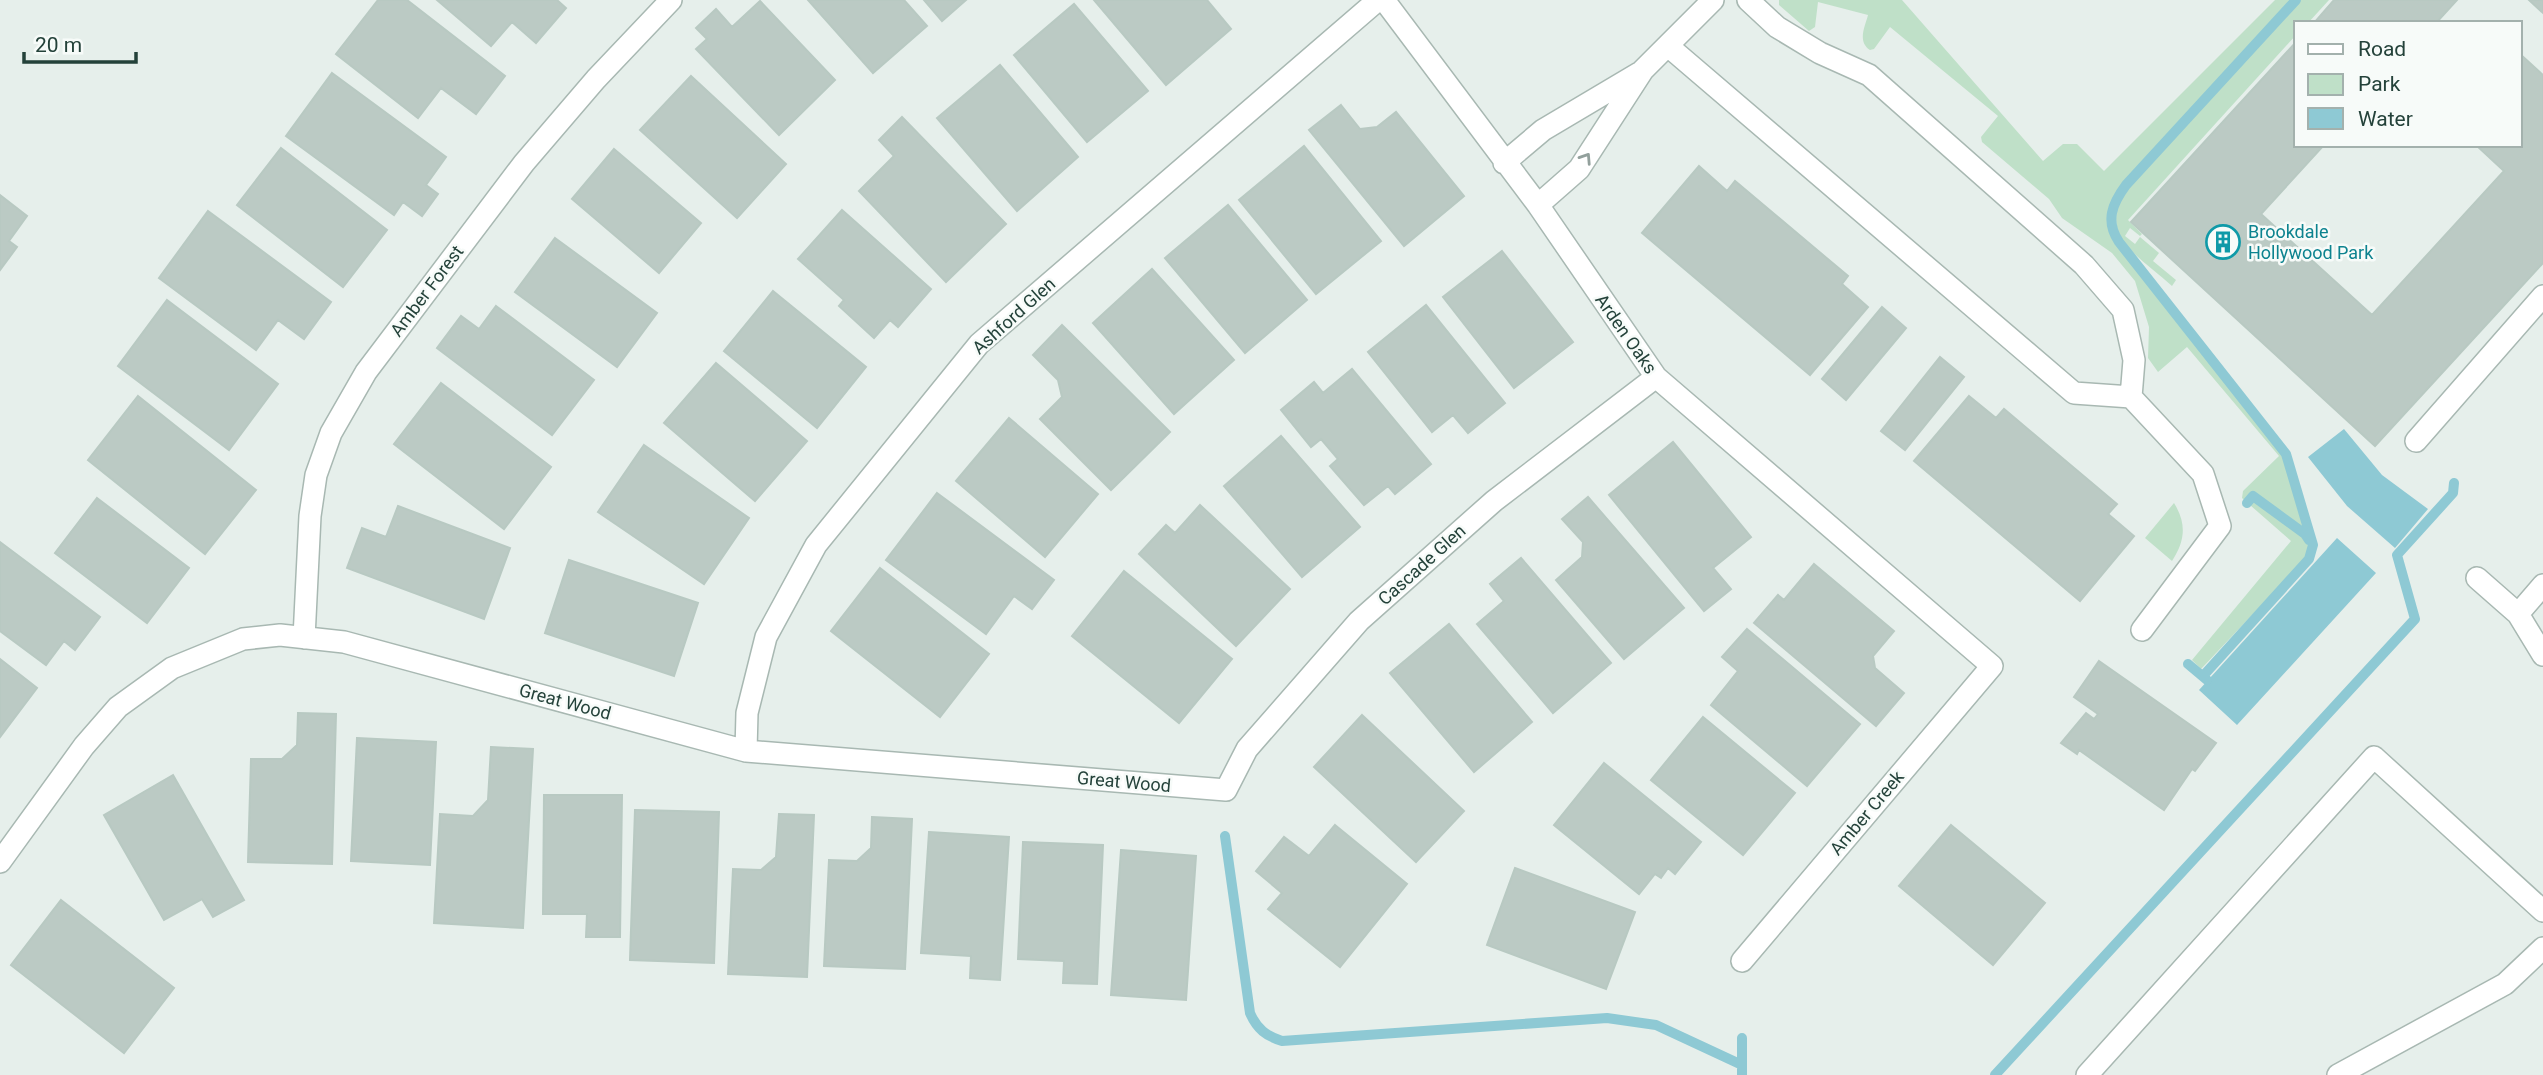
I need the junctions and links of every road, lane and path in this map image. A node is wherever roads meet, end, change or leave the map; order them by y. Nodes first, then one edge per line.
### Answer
1 (671, 0) edge
2 (1378, 0) edge
3 (1384, 0) edge
4 (1713, 0) edge
5 (1748, 0) edge
6 (1668, 46) junction
7 (1643, 70) junction
8 (1504, 163) junction
9 (1538, 205) junction
10 (2543, 296) edge
11 (1656, 377) junction
12 (2131, 397) junction
13 (2416, 440) dead end
14 (2477, 578) dead end
15 (2543, 585) edge
16 (2518, 614) junction
17 (2142, 630) dead end
18 (304, 638) junction
19 (2543, 655) edge
20 (1992, 666) joint
21 (746, 751) junction
22 (1226, 790) joint
23 (0, 862) edge
24 (2543, 911) edge
25 (2543, 948) edge
26 (1742, 961) dead end
27 (2087, 1075) edge
28 (2338, 1075) edge

1 - 18 street, Amber Forest
2 - 21 street, Ashford Glen
3 - 8 street, Arden Oaks
4 - 6 street
5 - 12 street
6 - 7 street
6 - 12 street
7 - 8 street
9 -> 7 street
8 - 9 street, Arden Oaks
9 - 11 street, Arden Oaks
10 - 13 street
11 - 20 street, Arden Oaks
11 - 22 street, Cascade Glen
12 - 17 street
14 - 16 street
15 - 16 street
16 - 19 street
18 - 21 street, Great Wood
18 - 23 street, Great Wood
20 - 26 street, Amber Creek
21 - 22 street, Great Wood
24 - 27 street
25 - 28 street

